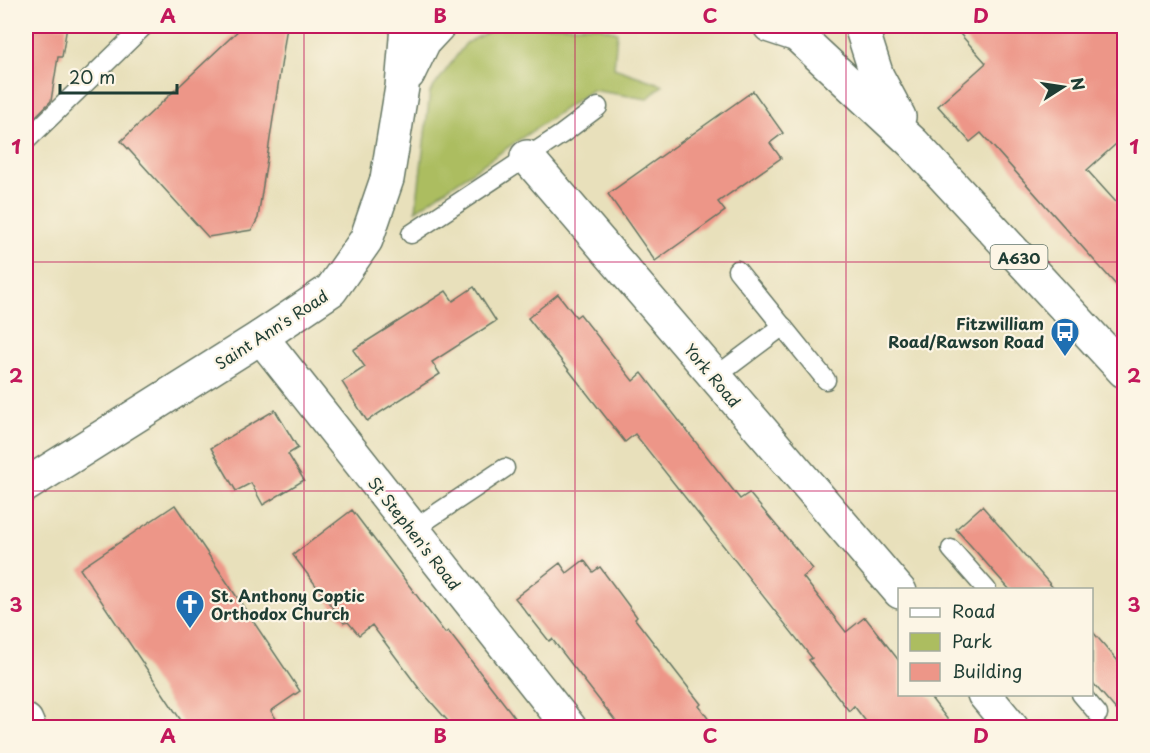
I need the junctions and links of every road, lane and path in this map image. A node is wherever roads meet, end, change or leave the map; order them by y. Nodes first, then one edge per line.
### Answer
1 (144, 26) edge
2 (407, 26) edge
3 (438, 26) edge
4 (770, 26) edge
5 (861, 26) edge
6 (402, 87) junction
7 (598, 107) dead end
8 (26, 141) edge
9 (913, 142) junction
10 (527, 157) junction
11 (411, 234) dead end
12 (737, 270) dead end
13 (783, 326) junction
14 (261, 338) junction
15 (1125, 371) edge
16 (715, 377) junction
17 (826, 380) dead end
18 (505, 468) dead end
19 (26, 485) edge
20 (412, 530) junction
21 (951, 549) dead end
22 (985, 588) edge
23 (898, 590) edge
24 (986, 696) edge
25 (1082, 696) edge
26 (1098, 714) dead end
27 (26, 721) edge
28 (29, 728) edge
29 (570, 728) edge
30 (1012, 728) edge

1 - 8 lane
2 - 6 street, Saint Ann's Road
3 - 6 street, Saint Ann's Road
4 - 9 street, A630
5 - 9 street, A630
6 - 14 street, Saint Ann's Road
7 - 10 lane
9 - 15 street, A630
10 - 11 lane
10 - 16 street, York Road
12 - 13 lane
13 - 16 lane
13 - 17 lane
14 - 19 street, Saint Ann's Road
14 - 20 street, St Stephen's Road
16 - 23 street, York Road
18 - 20 lane
20 - 29 street, St Stephen's Road
21 - 22 lane
24 - 30 street
25 - 26 lane
27 - 28 street

